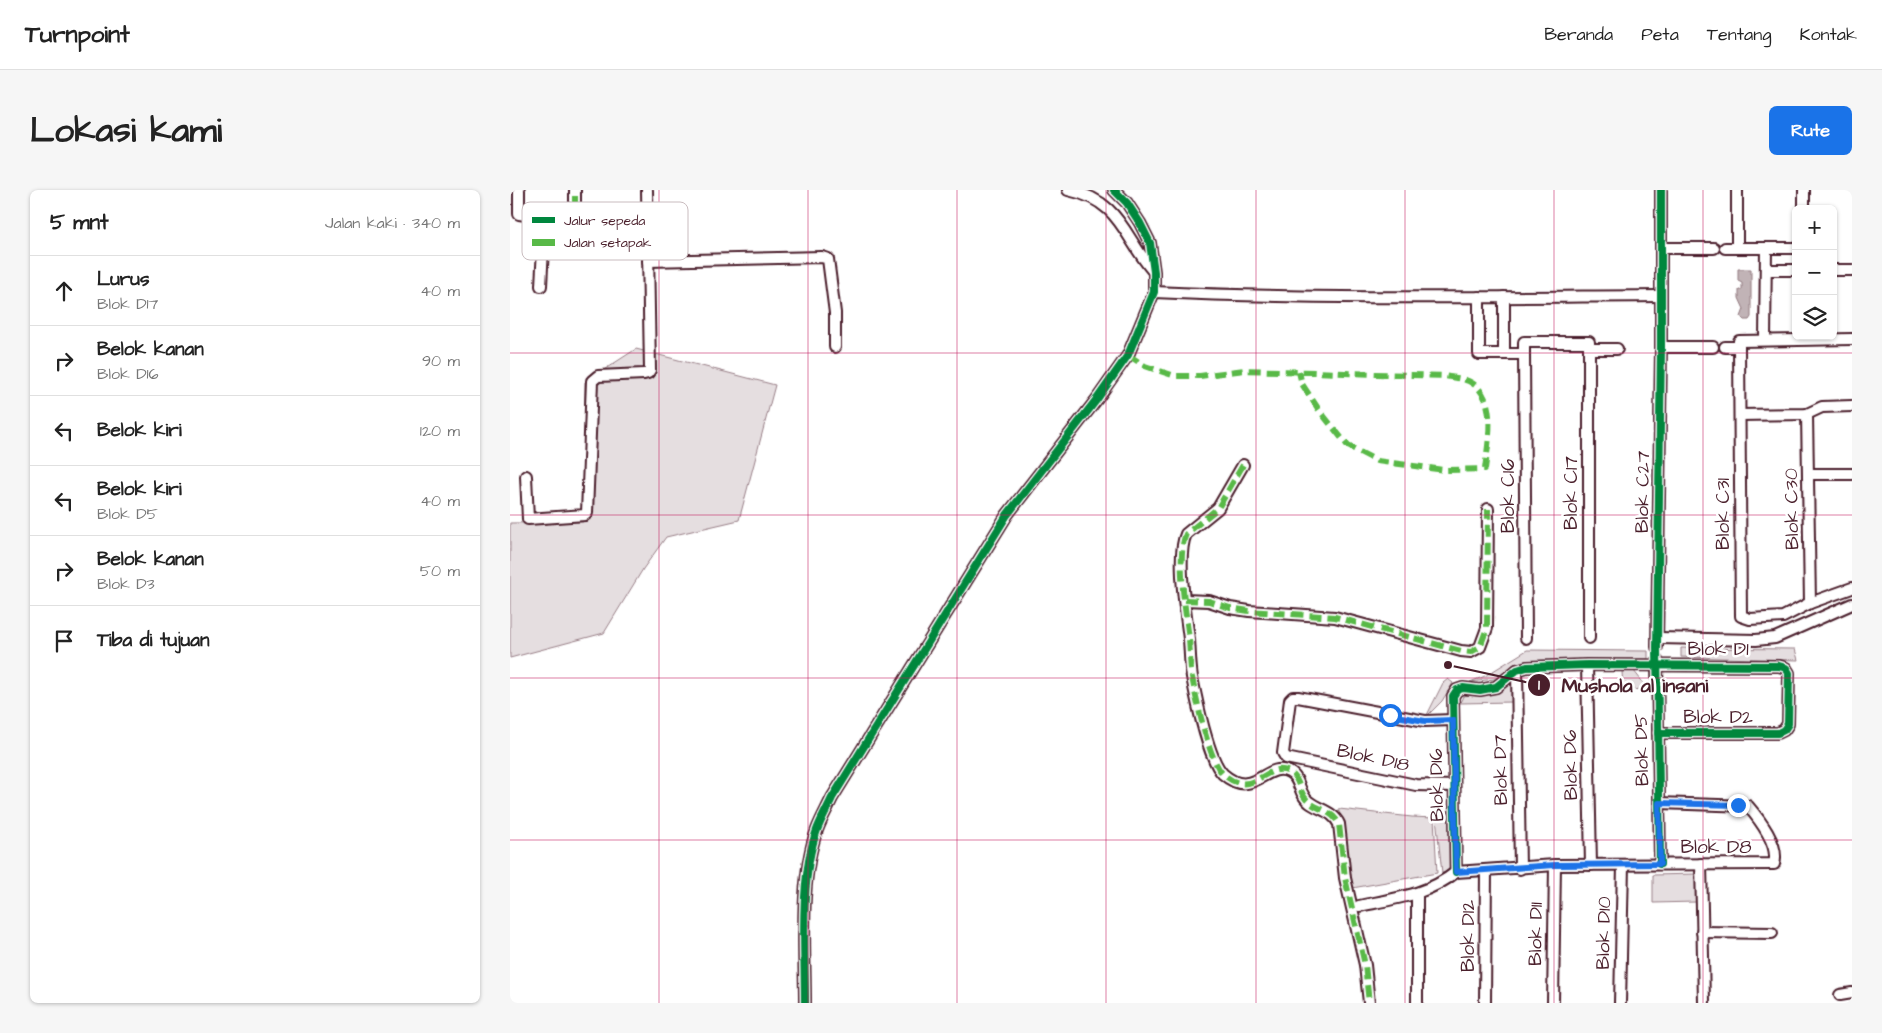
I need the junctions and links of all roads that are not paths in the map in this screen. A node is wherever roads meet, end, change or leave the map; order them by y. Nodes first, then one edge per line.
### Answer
1 (519, 190) edge
2 (1068, 190) edge
3 (1114, 190) edge
4 (1661, 190) edge
5 (1737, 190) edge
6 (1804, 190) edge
7 (1804, 205) edge
8 (514, 215) edge
9 (1661, 248) junction
10 (1714, 248) dead end
11 (1725, 248) dead end
12 (1737, 248) junction
13 (1766, 248) junction
14 (1792, 248) edge
15 (542, 260) edge
16 (648, 261) joint
17 (1766, 270) junction
18 (1792, 270) edge
19 (1837, 270) edge
20 (1852, 270) edge
21 (1154, 272) junction
22 (541, 286) dead end
23 (1154, 292) junction
24 (1660, 296) junction
25 (1479, 297) junction
26 (1504, 297) junction
27 (1852, 339) edge
28 (1765, 340) junction
29 (835, 346) dead end
30 (1661, 347) junction
31 (1713, 347) dead end
32 (1725, 347) dead end
33 (1739, 347) junction
34 (1589, 349) junction
35 (1617, 349) dead end
36 (1504, 354) junction
37 (1524, 354) junction
38 (1852, 406) edge
39 (1807, 414) junction
40 (1740, 415) junction
41 (1243, 465) dead end
42 (1809, 474) junction
43 (1852, 474) edge
44 (526, 476) dead end
45 (1488, 509) dead end
46 (1852, 588) edge
47 (1185, 600) junction
48 (1810, 603) junction
49 (1852, 604) edge
50 (1526, 638) dead end
51 (1589, 638) dead end
52 (1657, 663) junction
53 (1587, 665) junction
54 (1517, 670) junction
55 (1453, 720) junction
56 (1658, 733) junction
57 (1778, 733) joint
58 (1454, 786) junction
59 (1659, 803) junction
60 (1660, 864) junction
61 (1701, 864) junction
62 (1555, 865) junction
63 (1591, 865) junction
64 (1623, 865) junction
65 (1520, 869) junction
66 (1486, 870) junction
67 (1456, 872) junction
68 (1417, 894) junction
69 (1358, 906) dead end
70 (1702, 932) junction
71 (1772, 933) dead end
72 (1852, 993) edge
73 (1840, 995) dead end
74 (1704, 1002) edge
75 (805, 1003) edge
76 (1369, 1003) edge
77 (1417, 1003) edge
78 (1485, 1003) edge
79 (1552, 1003) edge
80 (1620, 1003) edge

1 - 8 street
2 - 21 street
3 - 21 street
4 - 9 street, Blok C27
5 - 12 street
6 - 7 street
9 - 10 street
9 - 24 street, Blok C27
11 - 12 street
12 - 13 street
13 - 14 street
13 - 17 street
15 - 22 street
16 - 29 street
16 - 44 street
17 - 18 street
17 - 28 street
19 - 20 street
21 - 23 street
23 - 25 street
23 - 75 street
24 - 26 street
24 - 30 street, Blok C27
25 - 26 street
25 - 36 street
26 - 36 street
27 - 28 street
28 - 33 street
30 - 31 street
30 - 49 street, Blok C27
32 - 33 street
33 - 40 street, Blok C31
34 - 35 street
34 - 37 street
34 - 51 street, Blok C17
36 - 37 street
37 - 50 street, Blok C16
38 - 39 street
39 - 40 street
39 - 42 street, Blok C30
40 - 48 street, Blok C31
41 - 47 street
42 - 43 street
42 - 48 street, Blok C30
45 - 47 street
46 - 48 street
47 - 76 street
52 - 53 street, Blok D1
52 - 56 street, Blok D5
52 - 57 street, Blok D1
53 - 54 street, Blok D1
53 - 63 street, Blok D6
54 - 55 street, Blok D16
54 - 65 street, Blok D7
55 - 58 street, Blok D16
55 - 58 street, Blok D18
56 - 57 street, Blok D2
56 - 59 street, Blok D5
58 - 67 street, Blok D16
59 - 60 street, Blok D5
59 - 61 street, Blok D8
60 - 61 street, Blok D8
60 - 64 street, Blok D8
61 - 70 street
62 - 63 street, Blok D8
62 - 65 street, Blok D8
62 - 79 street, Blok D11
63 - 64 street, Blok D8
64 - 80 street, Blok D10
65 - 66 street, Blok D8
66 - 67 street, Blok D8
66 - 78 street, Blok D12
67 - 68 street
68 - 69 street
68 - 77 street
70 - 71 street
70 - 74 street
72 - 73 street

